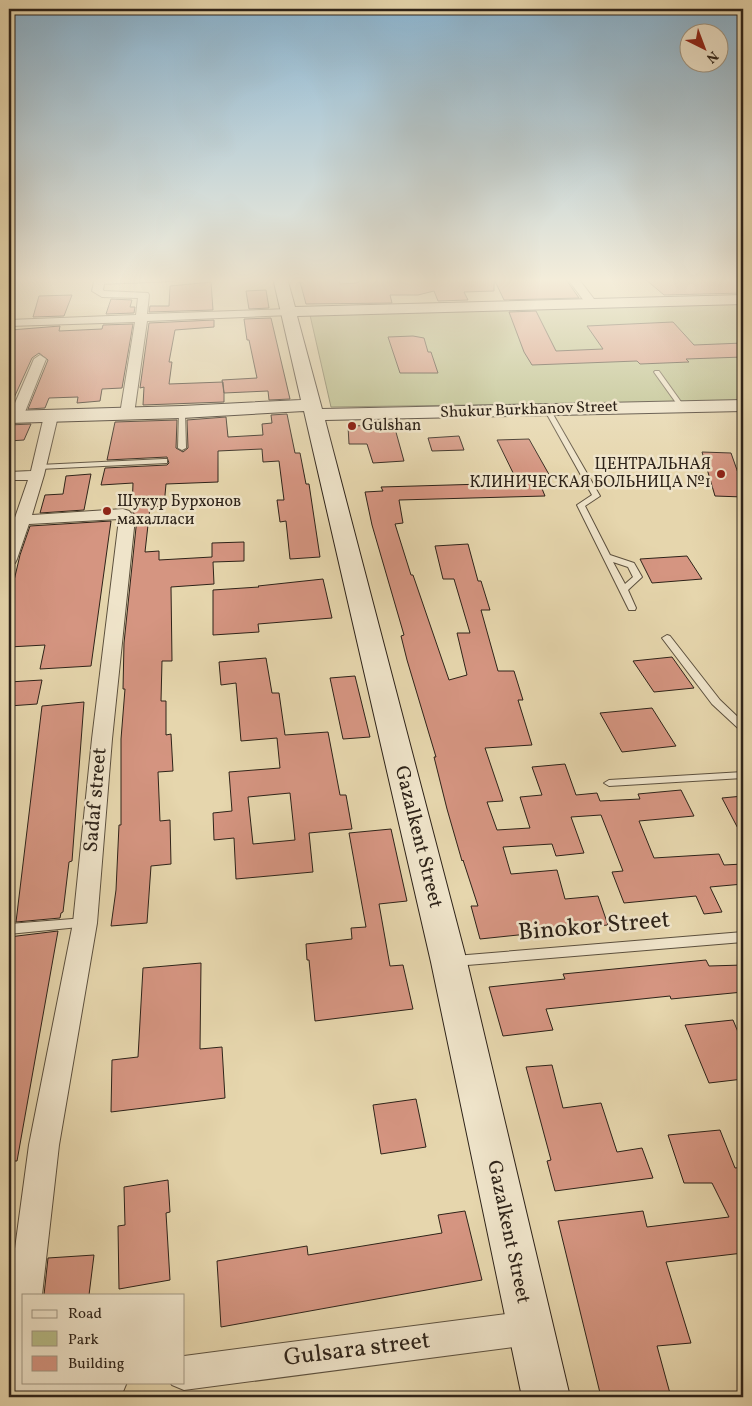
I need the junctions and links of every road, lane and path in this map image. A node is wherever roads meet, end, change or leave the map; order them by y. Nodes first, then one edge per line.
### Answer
1 (137, 344) edge
2 (298, 344) edge
3 (40, 358) dead end
4 (657, 372) dead end
5 (743, 405) edge
6 (681, 406) junction
7 (547, 409) junction
8 (314, 410) junction
9 (182, 412) junction
10 (127, 414) junction
11 (51, 416) junction
12 (12, 417) edge
13 (182, 448) dead end
14 (164, 460) dead end
15 (38, 471) junction
16 (9, 476) edge
17 (22, 520) junction
18 (10, 551) edge
19 (607, 557) junction
20 (623, 590) junction
21 (632, 608) dead end
22 (667, 638) dead end
23 (743, 727) edge
24 (743, 775) edge
25 (609, 783) dead end
26 (85, 923) junction
27 (9, 929) edge
28 (743, 937) edge
29 (449, 962) junction
30 (25, 1294) edge
31 (22, 1316) edge
32 (529, 1328) junction
33 (185, 1373) edge
34 (95, 1384) edge
35 (10, 1395) edge
36 (546, 1397) edge

1 - 10 street
2 - 8 street, Gazalkent Street
3 - 12 street
4 - 6 lane
5 - 6 street, Shukur Burkhanov Street
6 - 7 street, Shukur Burkhanov Street
7 - 8 street, Shukur Burkhanov Street
7 - 19 lane
8 - 9 street, Shukur Burkhanov Street
8 - 29 street, Gazalkent Street
9 - 10 street, Shukur Burkhanov Street
9 - 13 lane
10 - 11 street, Shukur Burkhanov Street
11 - 12 street, Shukur Burkhanov Street
11 - 15 street
14 - 15 lane
15 - 16 street
15 - 17 street
17 - 18 street
17 - 26 street, Sadaf street
19 - 20 lane
19 - 20 lane
20 - 21 lane
22 - 23 lane
24 - 25 lane
26 - 27 lane
26 - 30 street, Sadaf street
28 - 29 lane, Binokor Street
29 - 32 street, Gazalkent Street
31 - 35 street
32 - 33 street, Gulsara street
32 - 36 street, Gazalkent Street
34 - 35 street

